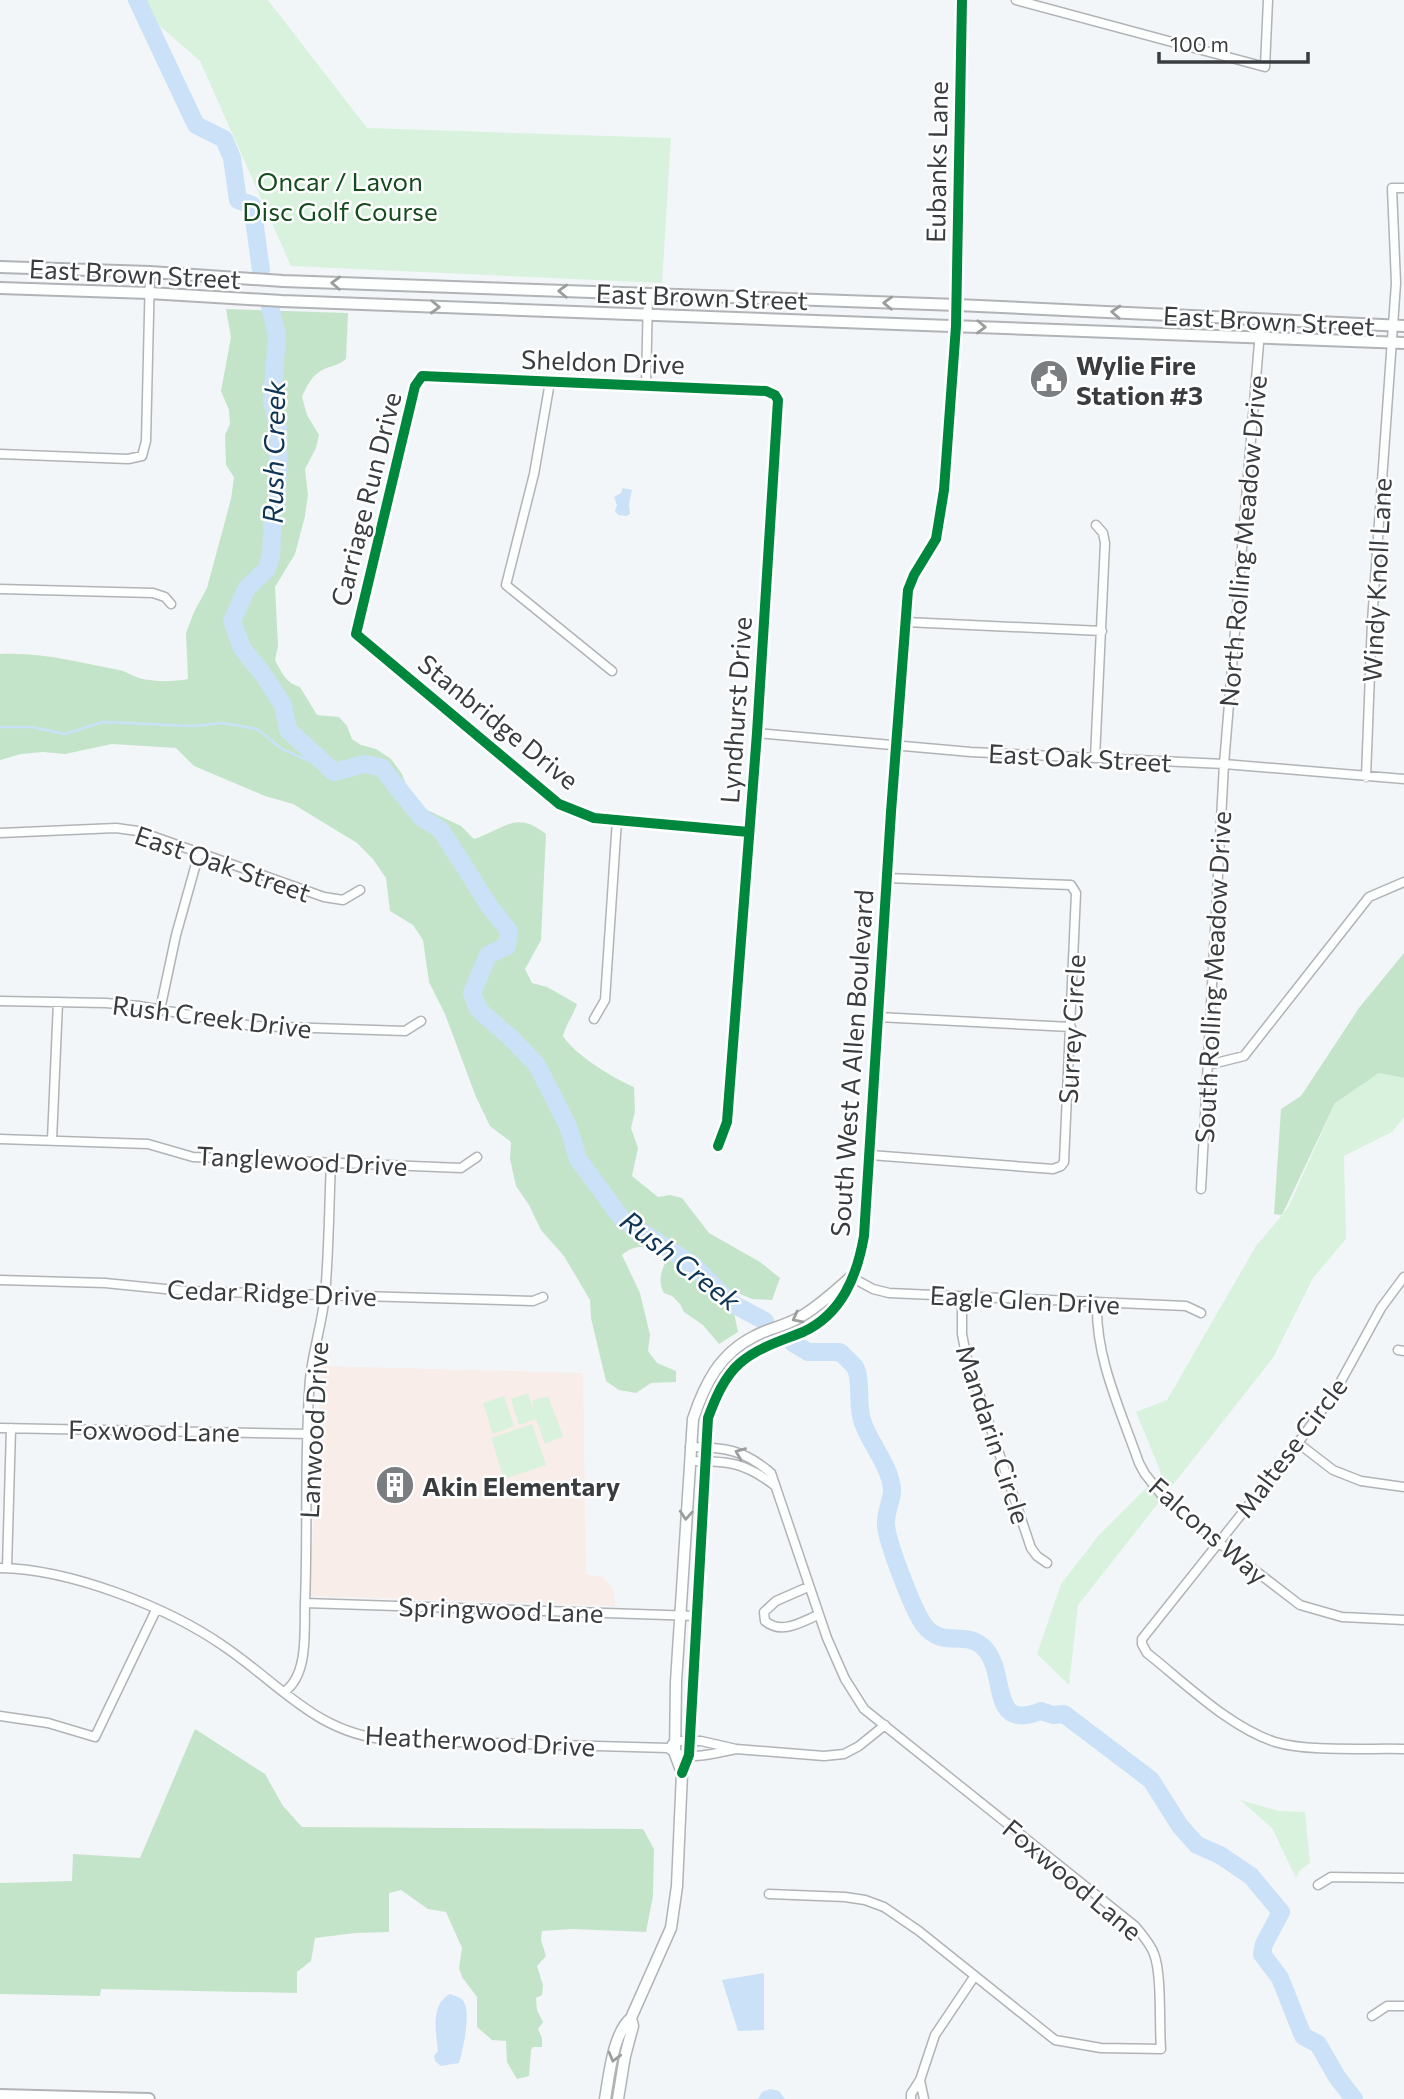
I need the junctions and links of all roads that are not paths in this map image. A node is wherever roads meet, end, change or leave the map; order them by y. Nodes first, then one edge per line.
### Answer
1 (962, 0) edge
2 (1016, 0) edge
3 (1268, 0) edge
4 (1404, 188) edge
5 (1, 267) edge
6 (150, 272) junction
7 (1, 288) edge
8 (149, 293) junction
9 (648, 294) junction
10 (957, 305) junction
11 (647, 314) junction
12 (1261, 319) junction
13 (956, 326) junction
14 (1398, 326) edge
15 (1259, 337) junction
16 (1391, 342) junction
17 (1404, 343) edge
18 (422, 376) joint
19 (550, 382) junction
20 (646, 386) junction
21 (778, 400) joint
22 (0, 454) edge
23 (1096, 525) dead end
24 (0, 589) edge
25 (171, 604) dead end
26 (906, 622) junction
27 (1102, 631) junction
28 (356, 634) joint
29 (612, 671) dead end
30 (757, 733) junction
31 (896, 746) junction
32 (1096, 758) junction
33 (1224, 764) junction
34 (1366, 777) junction
35 (1404, 779) edge
36 (617, 820) junction
37 (749, 832) junction
38 (0, 833) edge
39 (200, 853) junction
40 (887, 878) junction
41 (1404, 882) edge
42 (360, 890) dead end
43 (0, 1001) edge
44 (58, 1002) junction
45 (160, 1010) junction
46 (878, 1017) junction
47 (594, 1019) dead end
48 (421, 1021) dead end
49 (1072, 1027) junction
50 (1208, 1065) junction
51 (0, 1139) edge
52 (52, 1140) junction
53 (718, 1146) dead end
54 (870, 1155) junction
55 (477, 1157) dead end
56 (331, 1162) junction
57 (1201, 1189) dead end
58 (851, 1277) junction
59 (1404, 1278) edge
60 (0, 1280) edge
61 (325, 1295) junction
62 (962, 1296) junction
63 (543, 1297) dead end
64 (1097, 1302) junction
65 (1201, 1313) dead end
66 (0, 1427) edge
67 (11, 1428) junction
68 (309, 1434) junction
69 (1298, 1444) junction
70 (690, 1447) junction
71 (705, 1447) junction
72 (690, 1461) junction
73 (704, 1461) junction
74 (774, 1485) junction
75 (1404, 1487) edge
76 (1218, 1542) junction
77 (1047, 1563) dead end
78 (4, 1568) edge
79 (808, 1587) junction
80 (305, 1603) junction
81 (156, 1609) junction
82 (680, 1615) junction
83 (818, 1615) junction
84 (696, 1616) junction
85 (1404, 1620) edge
86 (284, 1692) junction
87 (0, 1716) edge
88 (885, 1725) junction
89 (690, 1741) junction
90 (673, 1748) junction
91 (736, 1749) junction
92 (1404, 1749) edge
93 (689, 1755) junction
94 (682, 1773) junction
95 (1404, 1878) edge
96 (1318, 1885) dead end
97 (769, 1894) dead end
98 (974, 1977) junction
99 (1404, 2006) edge
100 (1372, 2016) dead end
101 (631, 2018) junction
102 (920, 2080) junction
103 (0, 2095) edge
104 (94, 2098) edge
105 (149, 2099) edge
106 (605, 2099) edge
107 (618, 2099) edge
108 (911, 2099) edge
109 (924, 2099) edge

1 - 10 street, Eubanks Lane
2 - 3 street
4 - 14 street, Windy Knoll Lane
5 - 6 main road, East Brown Street
5 - 7 main road
6 - 8 street
9 -> 6 main road, East Brown Street
7 - 8 main road, East Brown Street
8 -> 11 main road, East Brown Street
8 - 22 street
10 -> 9 main road, East Brown Street
9 - 11 street
12 -> 10 main road, East Brown Street
10 - 13 street, Eubanks Lane
11 - 13 main road, East Brown Street
11 - 20 street
12 - 14 main road, East Brown Street
12 - 15 street, North Rolling Meadow Drive
13 -> 15 main road, East Brown Street
13 - 26 street, Eubanks Lane
14 - 16 street, Windy Knoll Lane
15 - 16 main road, East Brown Street
15 - 33 street, North Rolling Meadow Drive
16 - 17 main road, East Brown Street
16 - 34 street, Windy Knoll Lane
18 - 19 street, Sheldon Drive
18 - 28 street, Carriage Run Drive
19 - 20 street, Sheldon Drive
19 - 29 street
20 - 21 street, Sheldon Drive
21 - 30 street, Lyndhurst Drive
23 - 27 street
24 - 25 street
26 - 27 street
26 - 31 street, South West A Allen Boulevard
27 - 32 street
28 - 36 street, Stanbridge Drive
30 - 31 street, East Oak Street
30 - 37 street, Lyndhurst Drive
31 - 32 street, East Oak Street
31 - 40 street, South West A Allen Boulevard
32 - 33 street, East Oak Street
33 - 34 street, East Oak Street
33 - 50 street, South Rolling Meadow Drive
34 - 35 street, East Oak Street
36 - 37 street, Stanbridge Drive
36 - 47 street
37 - 53 street, Lyndhurst Drive
38 - 39 street, East Oak Street
39 - 42 street, East Oak Street
39 - 45 street
40 - 46 street, South West A Allen Boulevard
40 - 49 street, Surrey Circle
41 - 50 street
43 - 44 street, Rush Creek Drive
44 - 45 street, Rush Creek Drive
44 - 52 street
45 - 48 street, Rush Creek Drive
46 - 49 street
46 - 54 street, South West A Allen Boulevard
49 - 54 street, Surrey Circle
50 - 57 street, South Rolling Meadow Drive
51 - 52 street, Tanglewood Drive
52 - 56 street, Tanglewood Drive
54 - 58 street, South West A Allen Boulevard
55 - 56 street, Tanglewood Drive
56 - 61 street, Lanwood Drive
58 - 62 street, Eagle Glen Drive
58 -> 70 street
58 - 71 street, South West A Allen Boulevard
59 - 69 street, Maltese Circle
60 - 61 street, Cedar Ridge Drive
61 - 63 street, Cedar Ridge Drive
61 - 68 street, Lanwood Drive
62 - 64 street, Eagle Glen Drive
62 - 77 street, Mandarin Circle
64 - 65 street, Eagle Glen Drive
64 - 76 street, Falcons Way
66 - 67 street, Foxwood Lane
67 - 68 street, Foxwood Lane
67 - 78 street
68 - 80 street, Lanwood Drive
69 - 75 street
69 - 76 street, Maltese Circle
70 - 71 street, Foxwood Lane
70 - 72 street
71 - 73 street, South West A Allen Boulevard
74 -> 71 street, Foxwood Lane
72 - 73 street
72 -> 82 street
73 - 74 street
73 - 84 street, South West A Allen Boulevard
74 - 79 street, Foxwood Lane
76 - 85 street, Falcons Way
76 - 92 street, Maltese Circle
78 - 81 street, Heatherwood Drive
79 - 83 street, Foxwood Lane
79 - 83 street
80 - 82 street, Springwood Lane
80 - 86 street, Lanwood Drive
81 - 86 street, Heatherwood Drive
81 - 87 street
82 - 84 street, Springwood Lane
82 - 90 street
83 - 88 street, Foxwood Lane
84 - 89 street, South West A Allen Boulevard
86 - 90 street, Heatherwood Drive
88 - 91 street, Heatherwood Drive
88 - 98 street, Foxwood Lane
89 - 90 street, Heatherwood Drive
89 - 91 street, Heatherwood Drive
89 - 93 street, South West A Allen Boulevard
90 - 93 street, Heatherwood Drive
90 - 94 street
91 - 93 street, Heatherwood Drive
93 - 94 street, South West A Allen Boulevard
94 - 101 street
95 - 96 street
97 - 98 street, Foxwood Lane
98 - 102 street
99 - 100 street
101 -> 106 street
101 - 107 street
102 - 108 street
102 - 109 street
103 - 104 main road
104 - 105 main road

